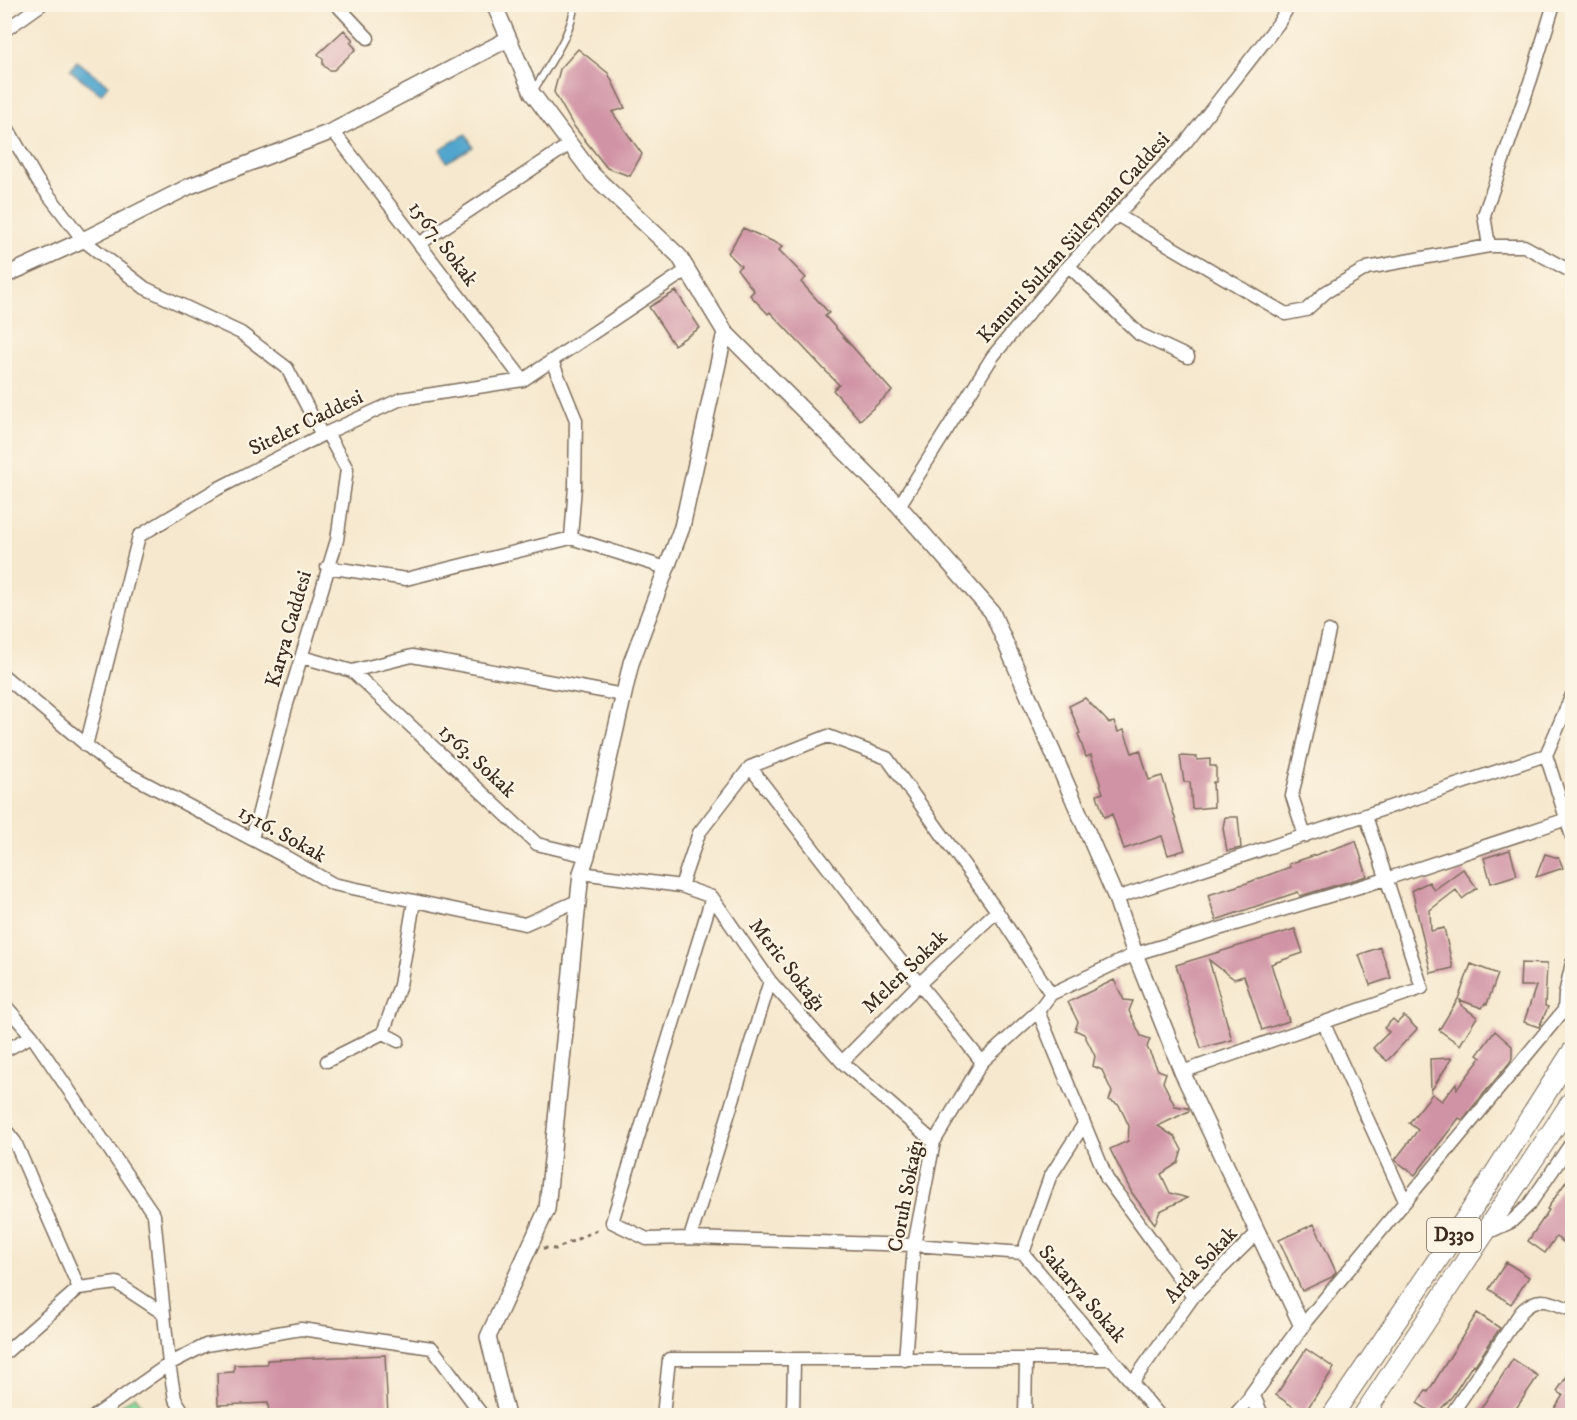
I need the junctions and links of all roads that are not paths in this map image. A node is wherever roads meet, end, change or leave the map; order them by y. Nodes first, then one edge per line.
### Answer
1 (42, 4) edge
2 (336, 4) edge
3 (494, 4) edge
4 (574, 4) edge
5 (1290, 4) edge
6 (1554, 4) edge
7 (4, 31) edge
8 (368, 38) dead end
9 (508, 39) junction
10 (532, 93) junction
11 (4, 122) edge
12 (333, 132) junction
13 (570, 144) junction
14 (1117, 215) junction
15 (83, 240) junction
16 (419, 244) junction
17 (1489, 246) junction
18 (1069, 266) junction
19 (687, 270) junction
20 (1572, 272) edge
21 (4, 276) edge
22 (725, 332) junction
23 (1188, 357) dead end
24 (523, 380) junction
25 (324, 434) junction
26 (899, 506) junction
27 (571, 538) junction
28 (327, 567) junction
29 (666, 568) junction
30 (1329, 631) dead end
31 (302, 657) junction
32 (352, 671) junction
33 (4, 676) edge
34 (623, 695) junction
35 (1572, 695) edge
36 (86, 746) junction
37 (1546, 755) junction
38 (750, 767) junction
39 (1366, 816) junction
40 (1567, 819) junction
41 (1305, 836) junction
42 (1572, 837) edge
43 (252, 839) junction
44 (587, 856) junction
45 (581, 873) junction
46 (1386, 879) junction
47 (681, 886) junction
48 (712, 897) junction
49 (1116, 898) junction
50 (577, 901) junction
51 (414, 902) junction
52 (997, 911) junction
53 (1135, 954) junction
54 (1572, 963) edge
55 (770, 981) junction
56 (919, 984) junction
57 (1051, 994) junction
58 (1569, 995) edge
59 (4, 1004) edge
60 (1038, 1011) junction
61 (1323, 1024) junction
62 (382, 1033) junction
63 (32, 1036) junction
64 (398, 1041) dead end
65 (4, 1051) edge
66 (1572, 1052) edge
67 (327, 1061) dead end
68 (842, 1062) junction
69 (982, 1062) junction
70 (1182, 1072) junction
71 (1572, 1101) edge
72 (1084, 1124) junction
73 (4, 1128) edge
74 (15, 1142) junction
75 (934, 1142) junction
76 (1572, 1142) edge
77 (4, 1151) edge
78 (1405, 1201) junction
79 (1257, 1233) junction
80 (1483, 1235) junction
81 (690, 1238) junction
82 (914, 1245) junction
83 (1023, 1253) junction
84 (79, 1288) junction
85 (1193, 1297) junction
86 (1572, 1310) edge
87 (164, 1314) junction
88 (1302, 1326) junction
89 (4, 1354) edge
90 (794, 1359) junction
91 (1112, 1359) junction
92 (905, 1360) junction
93 (1026, 1360) junction
94 (169, 1364) junction
95 (1132, 1383) junction
96 (1252, 1395) junction
97 (95, 1416) edge
98 (186, 1416) edge
99 (483, 1416) edge
100 (507, 1416) edge
101 (663, 1416) edge
102 (793, 1416) edge
103 (1024, 1416) edge
104 (1160, 1416) edge
105 (1234, 1416) edge
106 (1261, 1416) edge
107 (1332, 1416) edge
108 (1363, 1416) edge
109 (1450, 1416) edge

1 - 7 street
2 - 8 street
3 - 9 street
4 - 10 lane
5 - 14 street, Kanuni Sultan Süleyman Caddesi
6 - 17 street
9 - 10 street
9 - 12 street
10 - 13 street
11 - 15 street, Karya Caddesi
12 - 15 street
12 - 16 street, 1567. Sokak
13 - 16 street
13 - 19 street
14 - 17 street
14 - 18 street, Kanuni Sultan Süleyman Caddesi
15 - 21 street
15 - 25 street, Karya Caddesi
16 - 24 street, 1567. Sokak
17 - 20 street
18 - 23 street
18 - 26 street, Kanuni Sultan Süleyman Caddesi
19 - 22 street
19 - 24 street, Siteler Caddesi
22 - 26 street
22 - 29 street
24 - 25 street, Siteler Caddesi
24 - 27 street
25 - 28 street, Karya Caddesi
25 - 36 street, Siteler Caddesi
26 - 49 street
27 - 28 street
27 - 29 street
28 - 31 street, Karya Caddesi
29 - 34 street
30 - 41 street
31 - 32 street
31 - 43 street, Karya Caddesi
32 - 34 street
32 - 44 street, 1563. Sokak
33 - 36 street, 1516. Sokak
34 - 44 street
35 - 37 street
36 - 43 street, 1516. Sokak
37 - 39 street
37 - 40 street
38 - 47 street
38 - 52 street
38 - 56 street
39 - 41 street
39 - 46 street
40 - 42 street
40 - 46 street, Coruh Sokağı
41 - 49 street
43 - 51 street, 1516. Sokak
44 - 45 street
45 - 47 street
45 - 50 street
46 - 53 street, Coruh Sokağı
46 - 61 street
47 - 48 street
48 - 55 street, Meric Sokağı
48 - 81 street, Sakarya Sokak
49 - 53 street
50 - 51 street, 1516. Sokak
50 - 100 street
51 - 62 street
52 - 56 street, Melen Sokak
52 - 57 street
53 - 57 street, Coruh Sokağı
53 - 70 street
54 - 58 street
55 - 68 street, Meric Sokağı
55 - 81 street
56 - 68 street, Melen Sokak
56 - 69 street
57 - 60 street, Coruh Sokağı
58 - 78 street
59 - 63 street
60 - 69 street, Coruh Sokağı
60 - 72 street
61 - 70 street
61 - 78 street
62 - 64 street
62 - 67 street
63 - 65 street
63 - 87 street
66 - 107 highway, D330
68 - 75 street, Meric Sokağı
69 - 75 street, Coruh Sokağı
70 - 79 street
71 - 80 highway, D330
72 - 83 street
72 - 85 street
73 - 74 street
74 - 77 street
74 - 84 street
75 - 82 street, Coruh Sokağı
76 - 80 street
78 - 88 street
79 - 85 street, Arda Sokak
79 - 88 street
80 - 108 highway, D330
81 - 82 street, Sakarya Sokak
82 - 83 street, Sakarya Sokak
82 - 92 street, Coruh Sokağı
83 - 91 street, Sakarya Sokak
84 - 87 street
84 - 89 street
85 - 95 street, Arda Sokak
86 - 109 street
87 - 94 street
88 - 96 street
90 - 92 street
90 - 101 street
90 - 102 street
91 - 93 street
91 - 95 street, Sakarya Sokak
92 - 93 street
93 - 103 street
94 - 97 street
94 - 98 street
94 - 99 street
95 - 104 street, Sakarya Sokak
96 - 105 street
96 - 106 street

